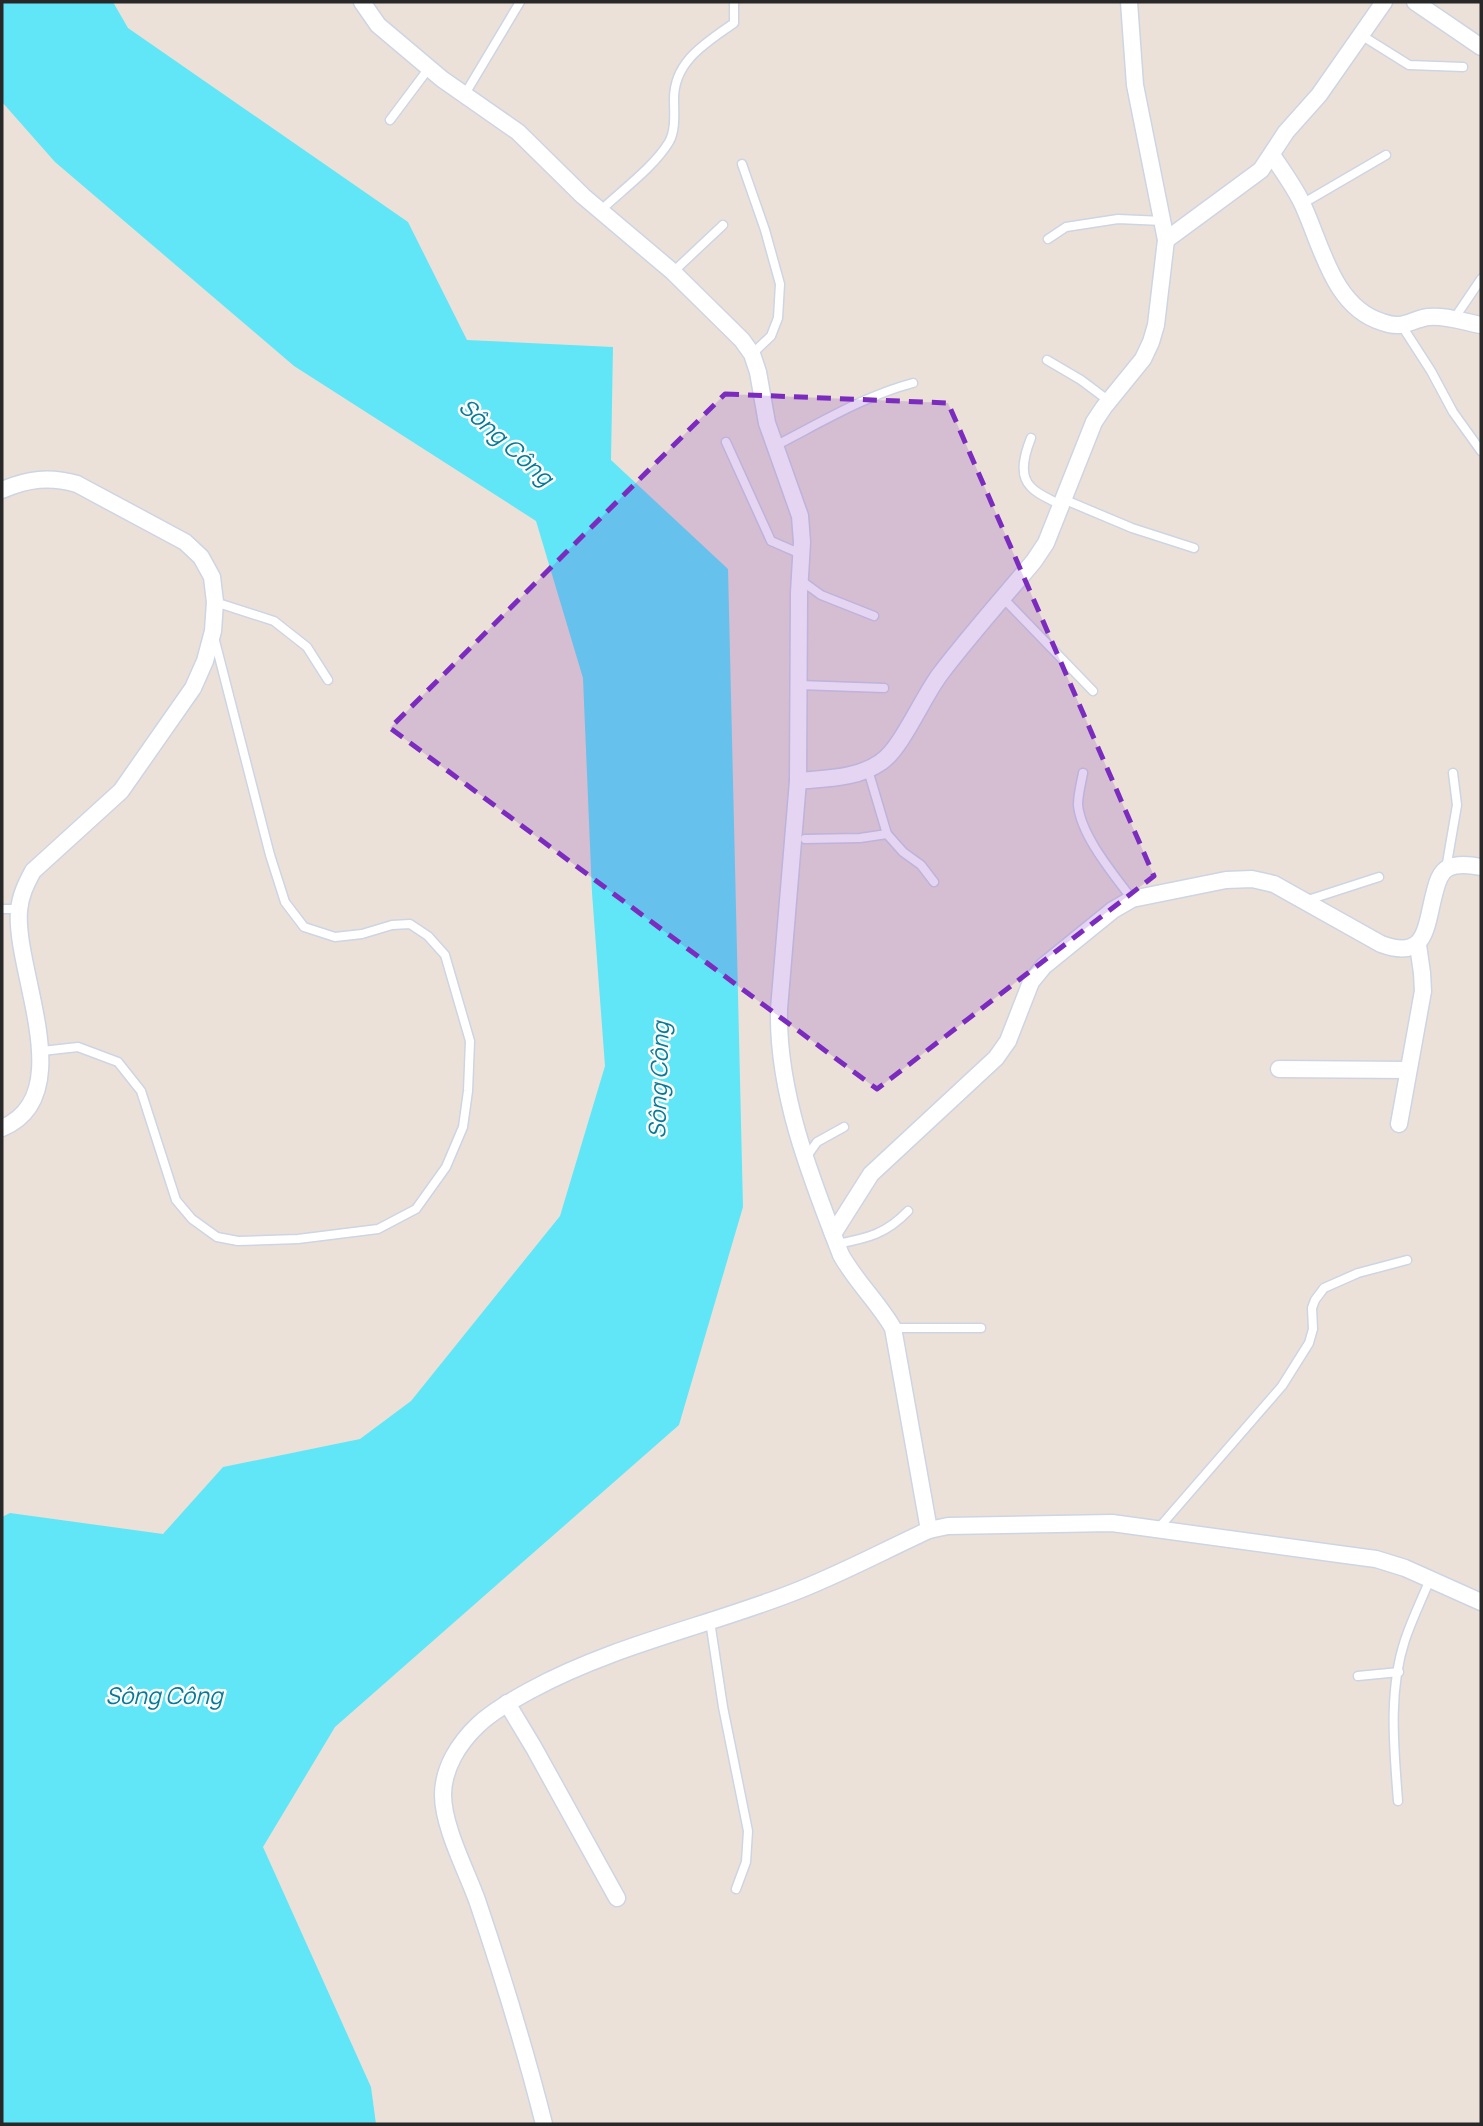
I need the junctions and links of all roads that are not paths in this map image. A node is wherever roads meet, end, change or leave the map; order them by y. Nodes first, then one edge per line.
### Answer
1 (362, 2) edge
2 (520, 2) edge
3 (734, 2) edge
4 (1129, 2) edge
5 (1384, 2) edge
6 (1415, 2) edge
7 (1361, 35) junction
8 (1481, 47) edge
9 (429, 68) junction
10 (1463, 68) dead end
11 (465, 94) junction
12 (390, 120) dead end
13 (1272, 155) junction
14 (1386, 155) dead end
15 (741, 164) dead end
16 (1302, 204) junction
17 (600, 211) junction
18 (1163, 220) junction
19 (723, 225) dead end
20 (1048, 239) dead end
21 (1166, 240) junction
22 (673, 272) junction
23 (1481, 279) edge
24 (1454, 319) junction
25 (1481, 325) edge
26 (1402, 326) junction
27 (752, 354) junction
28 (1047, 360) dead end
29 (913, 383) dead end
30 (1109, 401) junction
31 (1031, 438) dead end
32 (726, 442) dead end
33 (775, 446) junction
34 (1481, 451) edge
35 (2, 490) edge
36 (1062, 502) junction
37 (1194, 548) dead end
38 (801, 554) junction
39 (800, 579) junction
40 (1003, 598) junction
41 (215, 603) junction
42 (874, 616) dead end
43 (213, 631) junction
44 (328, 680) dead end
45 (799, 685) junction
46 (884, 688) dead end
47 (1093, 691) dead end
48 (868, 770) junction
49 (1083, 773) dead end
50 (1453, 773) dead end
51 (798, 781) junction
52 (887, 834) junction
53 (805, 839) dead end
54 (1481, 867) edge
55 (1446, 869) junction
56 (1379, 877) dead end
57 (934, 882) dead end
58 (1132, 899) junction
59 (1305, 901) junction
60 (19, 908) junction
61 (2, 909) edge
62 (1418, 945) junction
63 (48, 1050) junction
64 (1279, 1069) dead end
65 (1408, 1070) junction
66 (1399, 1124) dead end
67 (844, 1127) dead end
68 (2, 1128) edge
69 (805, 1159) junction
70 (908, 1211) dead end
71 (835, 1239) junction
72 (1407, 1260) dead end
73 (893, 1328) junction
74 (981, 1328) dead end
75 (929, 1530) junction
76 (1157, 1530) junction
77 (1430, 1579) junction
78 (1481, 1602) edge
79 (710, 1621) junction
80 (1399, 1672) junction
81 (1358, 1676) dead end
82 (507, 1703) junction
83 (1398, 1801) dead end
84 (736, 1889) dead end
85 (617, 1898) dead end
86 (544, 2124) edge

1 - 9 street
2 - 11 lane
3 - 17 lane
4 - 18 street
5 - 7 street
6 - 8 street
7 - 10 lane
7 - 13 street
9 - 11 street
9 - 12 lane
11 - 17 street
13 - 16 street
13 - 21 street
14 - 16 lane
15 - 27 lane
16 - 26 street
17 - 22 street
18 - 20 lane
18 - 21 street
19 - 22 lane
21 - 30 street
22 - 27 street
23 - 24 lane
24 - 25 street
24 - 26 street
26 - 34 lane
27 - 33 street
28 - 30 lane
29 - 33 lane
30 - 36 street
31 - 36 lane
32 - 38 lane
33 - 38 street
35 - 41 street
36 - 37 lane
36 - 40 street
38 - 39 street
39 - 42 lane
39 - 45 street
40 - 47 lane
40 - 48 street
41 - 43 street
41 - 44 lane
43 - 60 street
43 - 63 lane
45 - 46 lane
45 - 51 street
48 - 51 street
48 - 52 lane
49 - 58 lane
50 - 55 lane
51 - 69 street
52 - 53 lane
52 - 57 lane
54 - 55 street
55 - 62 street
56 - 59 lane
58 - 59 street
58 - 71 street
59 - 62 street
60 - 61 lane
60 - 63 street
62 - 65 street
63 - 68 street
64 - 65 street
65 - 66 street
67 - 69 lane
69 - 71 street
70 - 71 lane
71 - 73 street
72 - 76 lane
73 - 74 lane
73 - 75 street
75 - 76 street
75 - 79 street
76 - 77 street
77 - 78 street
77 - 80 lane
79 - 82 street
79 - 84 lane
80 - 81 lane
80 - 83 lane
82 - 85 street
82 - 86 street

